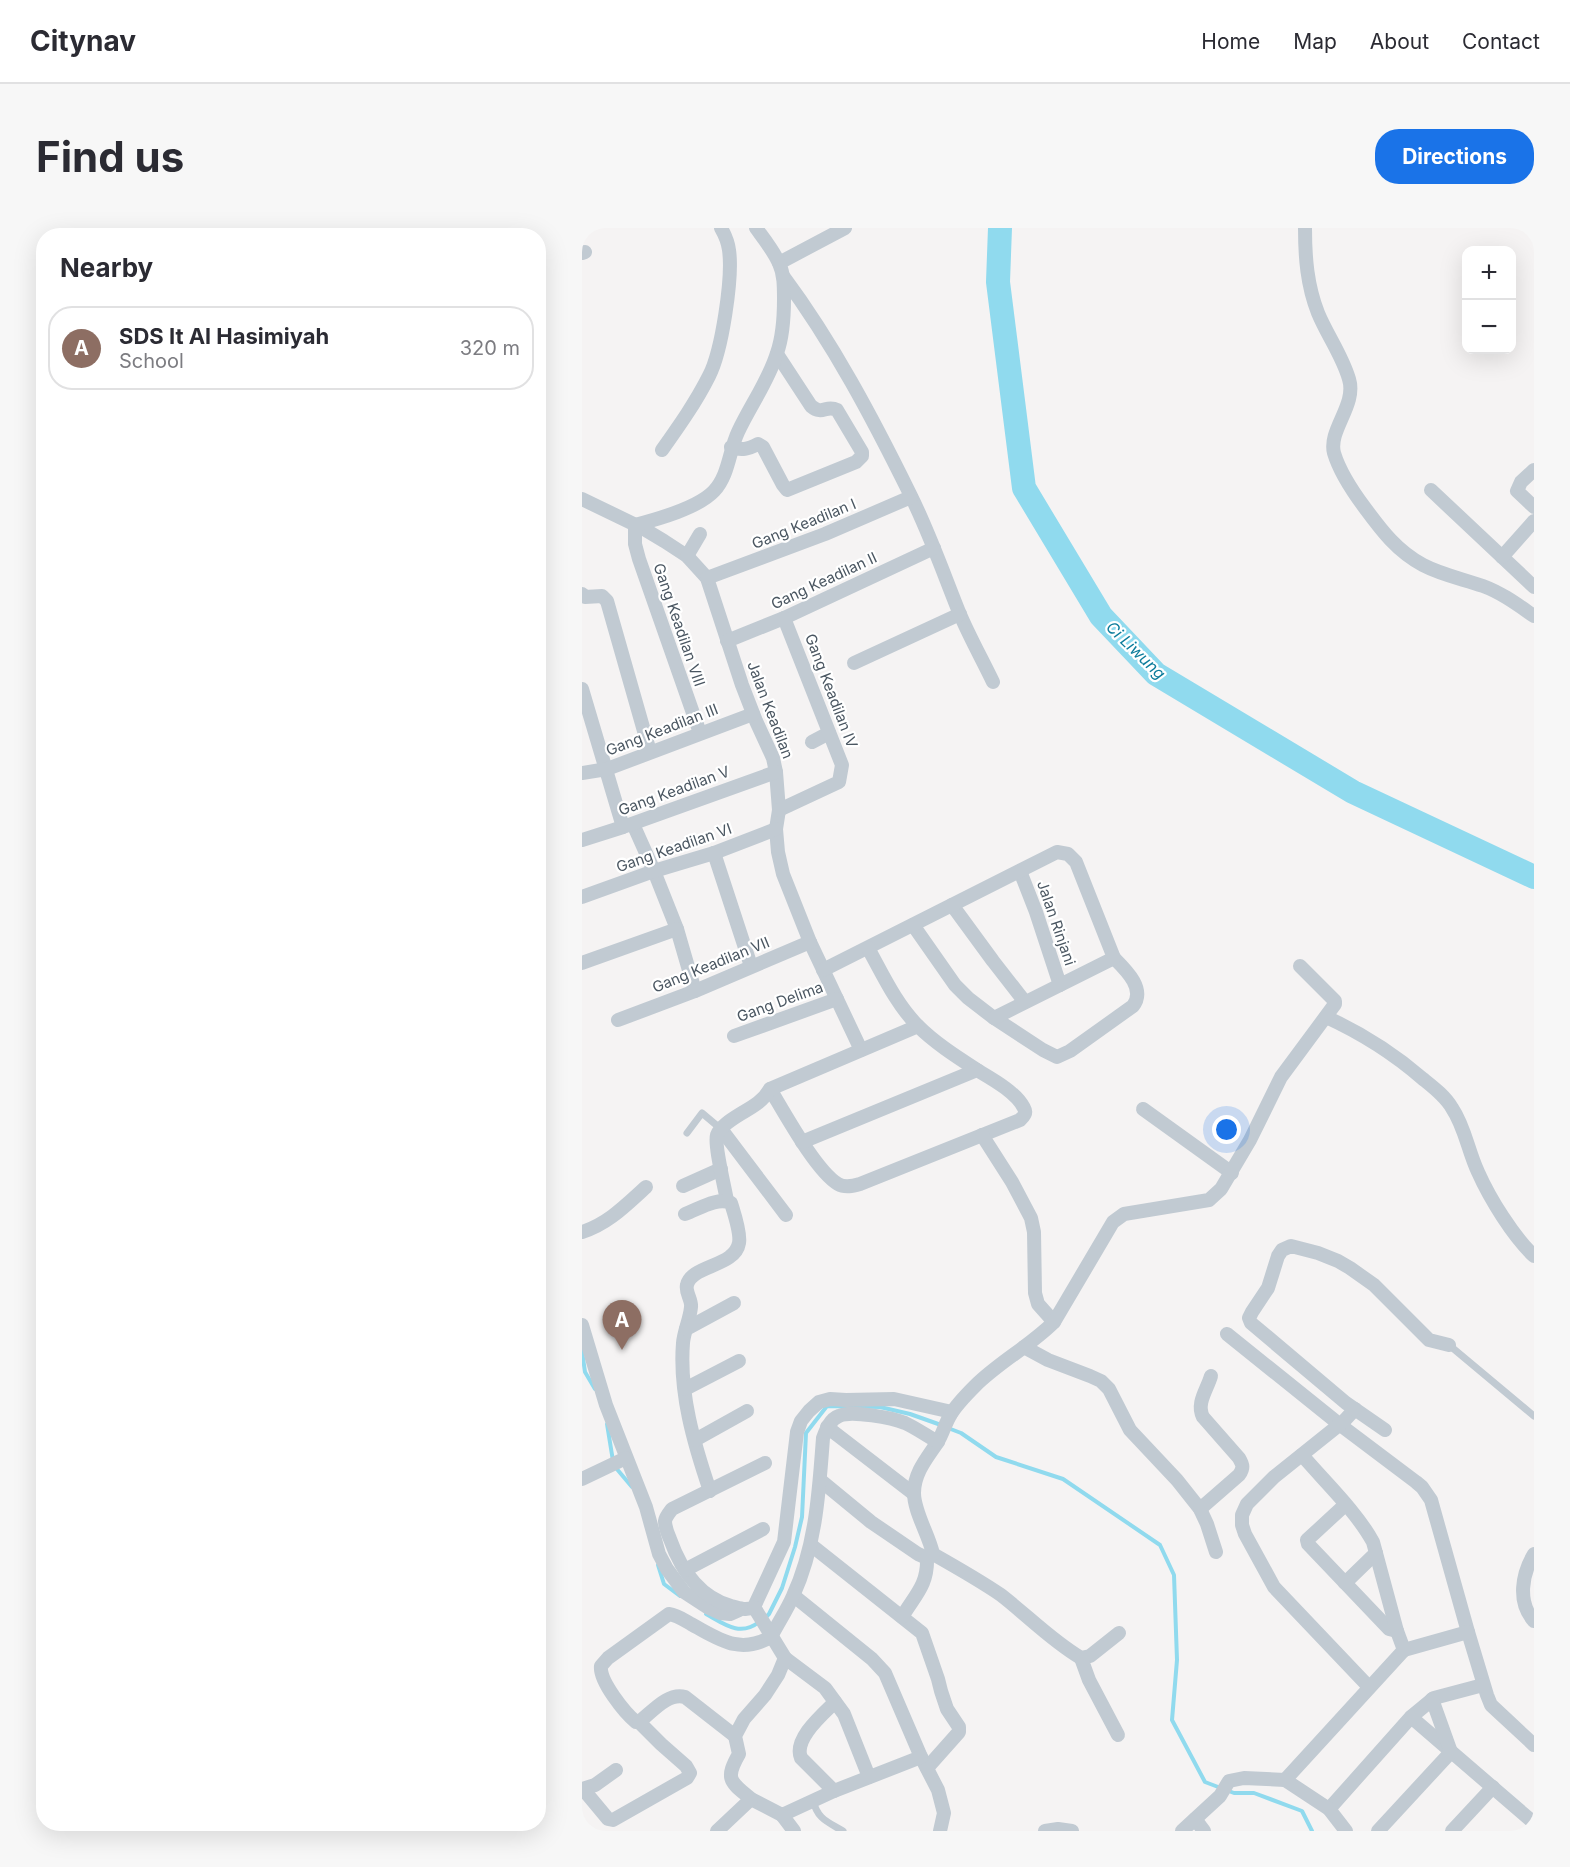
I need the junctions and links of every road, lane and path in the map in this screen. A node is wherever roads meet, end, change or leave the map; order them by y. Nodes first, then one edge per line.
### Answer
1 (721, 228) edge
2 (756, 228) edge
3 (845, 228) edge
4 (1305, 228) edge
5 (781, 270) junction
6 (777, 354) junction
7 (732, 447) junction
8 (662, 450) dead end
9 (1534, 470) edge
10 (1431, 490) dead end
11 (911, 497) junction
12 (582, 499) edge
13 (1534, 507) edge
14 (1534, 521) edge
15 (635, 525) junction
16 (700, 534) dead end
17 (934, 548) junction
18 (687, 556) junction
19 (1502, 557) junction
20 (707, 578) junction
21 (1534, 587) edge
22 (582, 594) edge
23 (960, 614) junction
24 (1534, 616) edge
25 (784, 618) junction
26 (727, 640) junction
27 (854, 663) dead end
28 (993, 682) dead end
29 (582, 689) edge
30 (753, 714) junction
31 (700, 733) junction
32 (830, 733) junction
33 (812, 742) dead end
34 (650, 752) junction
35 (607, 769) junction
36 (776, 772) junction
37 (582, 773) edge
38 (779, 810) junction
39 (628, 825) junction
40 (776, 829) junction
41 (582, 840) edge
42 (714, 854) junction
43 (654, 871) junction
44 (1020, 871) junction
45 (582, 897) edge
46 (952, 904) junction
47 (913, 925) junction
48 (677, 929) junction
49 (810, 942) junction
50 (868, 948) junction
51 (1114, 957) junction
52 (582, 963) edge
53 (751, 966) junction
54 (1300, 966) dead end
55 (823, 970) junction
56 (1060, 985) junction
57 (696, 991) junction
58 (837, 999) junction
59 (1025, 1002) junction
60 (1326, 1017) junction
61 (994, 1018) junction
62 (621, 1019) dead end
63 (918, 1026) junction
64 (734, 1036) dead end
65 (861, 1050) junction
66 (977, 1070) junction
67 (770, 1089) junction
68 (1143, 1109) dead end
69 (721, 1129) junction
70 (687, 1133) dead end
71 (982, 1135) junction
72 (802, 1142) junction
73 (721, 1169) junction
74 (1232, 1173) junction
75 (683, 1186) dead end
76 (646, 1187) dead end
77 (727, 1201) junction
78 (685, 1214) dead end
79 (786, 1215) dead end
80 (582, 1232) edge
81 (1534, 1256) edge
82 (734, 1303) dead end
83 (1054, 1322) junction
84 (582, 1325) edge
85 (686, 1329) junction
86 (1227, 1334) dead end
87 (584, 1343) edge
88 (1449, 1345) joint
89 (1024, 1347) junction
90 (739, 1361) dead end
91 (1211, 1376) dead end
92 (685, 1389) junction
93 (747, 1411) dead end
94 (951, 1414) junction
95 (1534, 1416) edge
96 (1347, 1417) junction
97 (827, 1427) junction
98 (1385, 1430) dead end
99 (940, 1437) junction
100 (694, 1440) junction
101 (1302, 1455) junction
102 (622, 1459) junction
103 (765, 1463) dead end
104 (582, 1479) edge
105 (820, 1480) junction
106 (710, 1491) junction
107 (914, 1494) junction
108 (1345, 1505) junction
109 (1200, 1509) junction
110 (763, 1529) dead end
111 (811, 1545) junction
112 (1216, 1552) dead end
113 (1376, 1553) junction
114 (1534, 1554) edge
115 (930, 1556) junction
116 (685, 1570) junction
117 (1345, 1583) junction
118 (794, 1596) junction
119 (752, 1610) junction
120 (902, 1617) junction
121 (1534, 1621) edge
122 (1396, 1631) junction
123 (1119, 1632) dead end
124 (1468, 1632) junction
125 (770, 1635) junction
126 (1404, 1650) junction
127 (1081, 1658) junction
128 (785, 1659) junction
129 (1483, 1685) junction
130 (1369, 1687) junction
131 (1432, 1699) junction
132 (835, 1702) junction
133 (1411, 1717) junction
134 (639, 1722) junction
135 (735, 1736) junction
136 (1118, 1736) dead end
137 (1534, 1745) edge
138 (1452, 1752) junction
139 (924, 1763) junction
140 (616, 1770) dead end
141 (869, 1777) junction
142 (1285, 1780) junction
143 (1493, 1787) junction
144 (583, 1789) edge
145 (834, 1791) junction
146 (751, 1799) junction
147 (813, 1800) junction
148 (1329, 1809) junction
149 (782, 1815) junction
150 (1195, 1819) junction
151 (1534, 1824) edge
152 (725, 1829) edge
153 (794, 1831) edge
154 (843, 1831) edge
155 (940, 1831) edge
156 (1045, 1831) edge
157 (1072, 1831) edge
158 (1182, 1831) edge
159 (1204, 1831) edge
160 (1346, 1831) edge
161 (1378, 1831) edge
162 (1452, 1831) edge
163 (1529, 1831) edge

1 - 8 street
2 - 5 street
3 - 5 street
4 - 24 street
5 - 6 street
5 - 11 street
6 - 7 street
6 - 7 street
7 - 15 street
9 - 13 street
10 - 19 street
11 - 17 street
11 - 20 street, Gang Keadilan I
12 - 15 street, Jalan Keadilan
14 - 19 street
15 - 18 street, Jalan Keadilan
15 - 31 street, Gang Keadilan VIII
16 - 18 street
17 - 23 street
17 - 25 street, Gang Keadilan II
18 - 20 street, Jalan Keadilan
19 - 21 street
20 - 26 street, Jalan Keadilan
22 - 34 street
23 - 27 street
23 - 28 street
25 - 26 street, Gang Keadilan II
25 - 32 street, Gang Keadilan IV
26 - 30 street, Jalan Keadilan
29 - 35 street
30 - 31 street, Gang Keadilan III
30 - 36 street, Jalan Keadilan
31 - 34 street, Gang Keadilan III
32 - 33 street
32 - 38 street, Gang Keadilan IV
34 - 35 street, Gang Keadilan III
35 - 37 street, Gang Keadilan III
35 - 39 street
36 - 38 street, Jalan Keadilan
36 - 39 street, Gang Keadilan V
38 - 40 street, Jalan Keadilan
39 - 41 street, Gang Keadilan V
39 - 43 street
40 - 42 street, Gang Keadilan VI
40 - 49 street, Jalan Keadilan
42 - 43 street, Gang Keadilan VI
42 - 53 street
43 - 45 street, Gang Keadilan VI
43 - 48 street
44 - 46 street
44 - 51 street
44 - 56 street, Jalan Rinjani
46 - 47 street
46 - 59 street
47 - 50 street
47 - 61 street
48 - 52 street
48 - 57 street
49 - 53 street, Gang Keadilan VII
49 - 55 street, Jalan Keadilan
50 - 55 street
50 - 63 street
51 - 56 street
51 - 61 street
53 - 57 street, Gang Keadilan VII
54 - 60 street
55 - 58 street, Jalan Keadilan
56 - 59 street
57 - 62 street, Gang Keadilan VII
58 - 64 street, Gang Delima
58 - 65 street, Jalan Keadilan
59 - 61 street
60 - 74 street
60 - 81 street
63 - 65 street
63 - 66 street
65 - 67 street
66 - 71 street
66 - 72 street
67 - 69 street
67 - 72 street
68 - 74 street
69 - 70 lane
69 - 73 street
69 - 79 street
71 - 72 street
71 - 83 street
73 - 75 street
73 - 77 street
74 - 83 street
76 - 80 street
77 - 78 street
77 - 85 street
82 - 85 street
83 - 89 street
84 - 87 street
85 - 92 street
86 - 96 street
87 - 102 street
88 - 95 lane
88 - 96 street
89 - 94 street
89 - 109 street
90 - 92 street
91 - 109 street
92 - 100 street
93 - 100 street
94 - 99 street
94 - 119 street
96 - 98 street
96 - 101 street
96 - 124 street
97 - 99 street
97 - 105 street
97 - 107 street
99 - 107 street
100 - 106 street
101 - 108 street
101 - 130 street
102 - 104 street
102 - 119 street
103 - 106 street
105 - 111 street
105 - 115 street
106 - 116 street
107 - 115 street
108 - 113 street
108 - 117 street
109 - 112 street
110 - 116 street
111 - 118 street
111 - 120 street
113 - 117 street
113 - 122 street
114 - 121 street
115 - 120 street
115 - 127 street
116 - 119 street
117 - 122 street
118 - 125 street
118 - 139 street
119 - 125 street
120 - 139 street
122 - 126 street
123 - 127 street
124 - 126 street
124 - 129 street
125 - 128 street
125 - 134 street
126 - 130 street
127 - 136 street
128 - 132 street
128 - 135 street
129 - 131 street
129 - 137 street
130 - 142 street
131 - 133 street
131 - 138 street
132 - 141 street
132 - 145 street
133 - 138 street
133 - 148 street
134 - 135 street
134 - 144 street
135 - 146 street
138 - 143 street
138 - 161 street
139 - 141 street
139 - 155 street
140 - 144 street
141 - 145 street
142 - 148 street
142 - 150 street
143 - 151 street
143 - 162 street
145 - 147 street
146 - 149 street
146 - 152 street
147 - 149 street
147 - 154 lane
148 - 160 street
149 - 153 street
150 - 158 street
150 - 159 street
151 - 163 street
156 - 157 street

